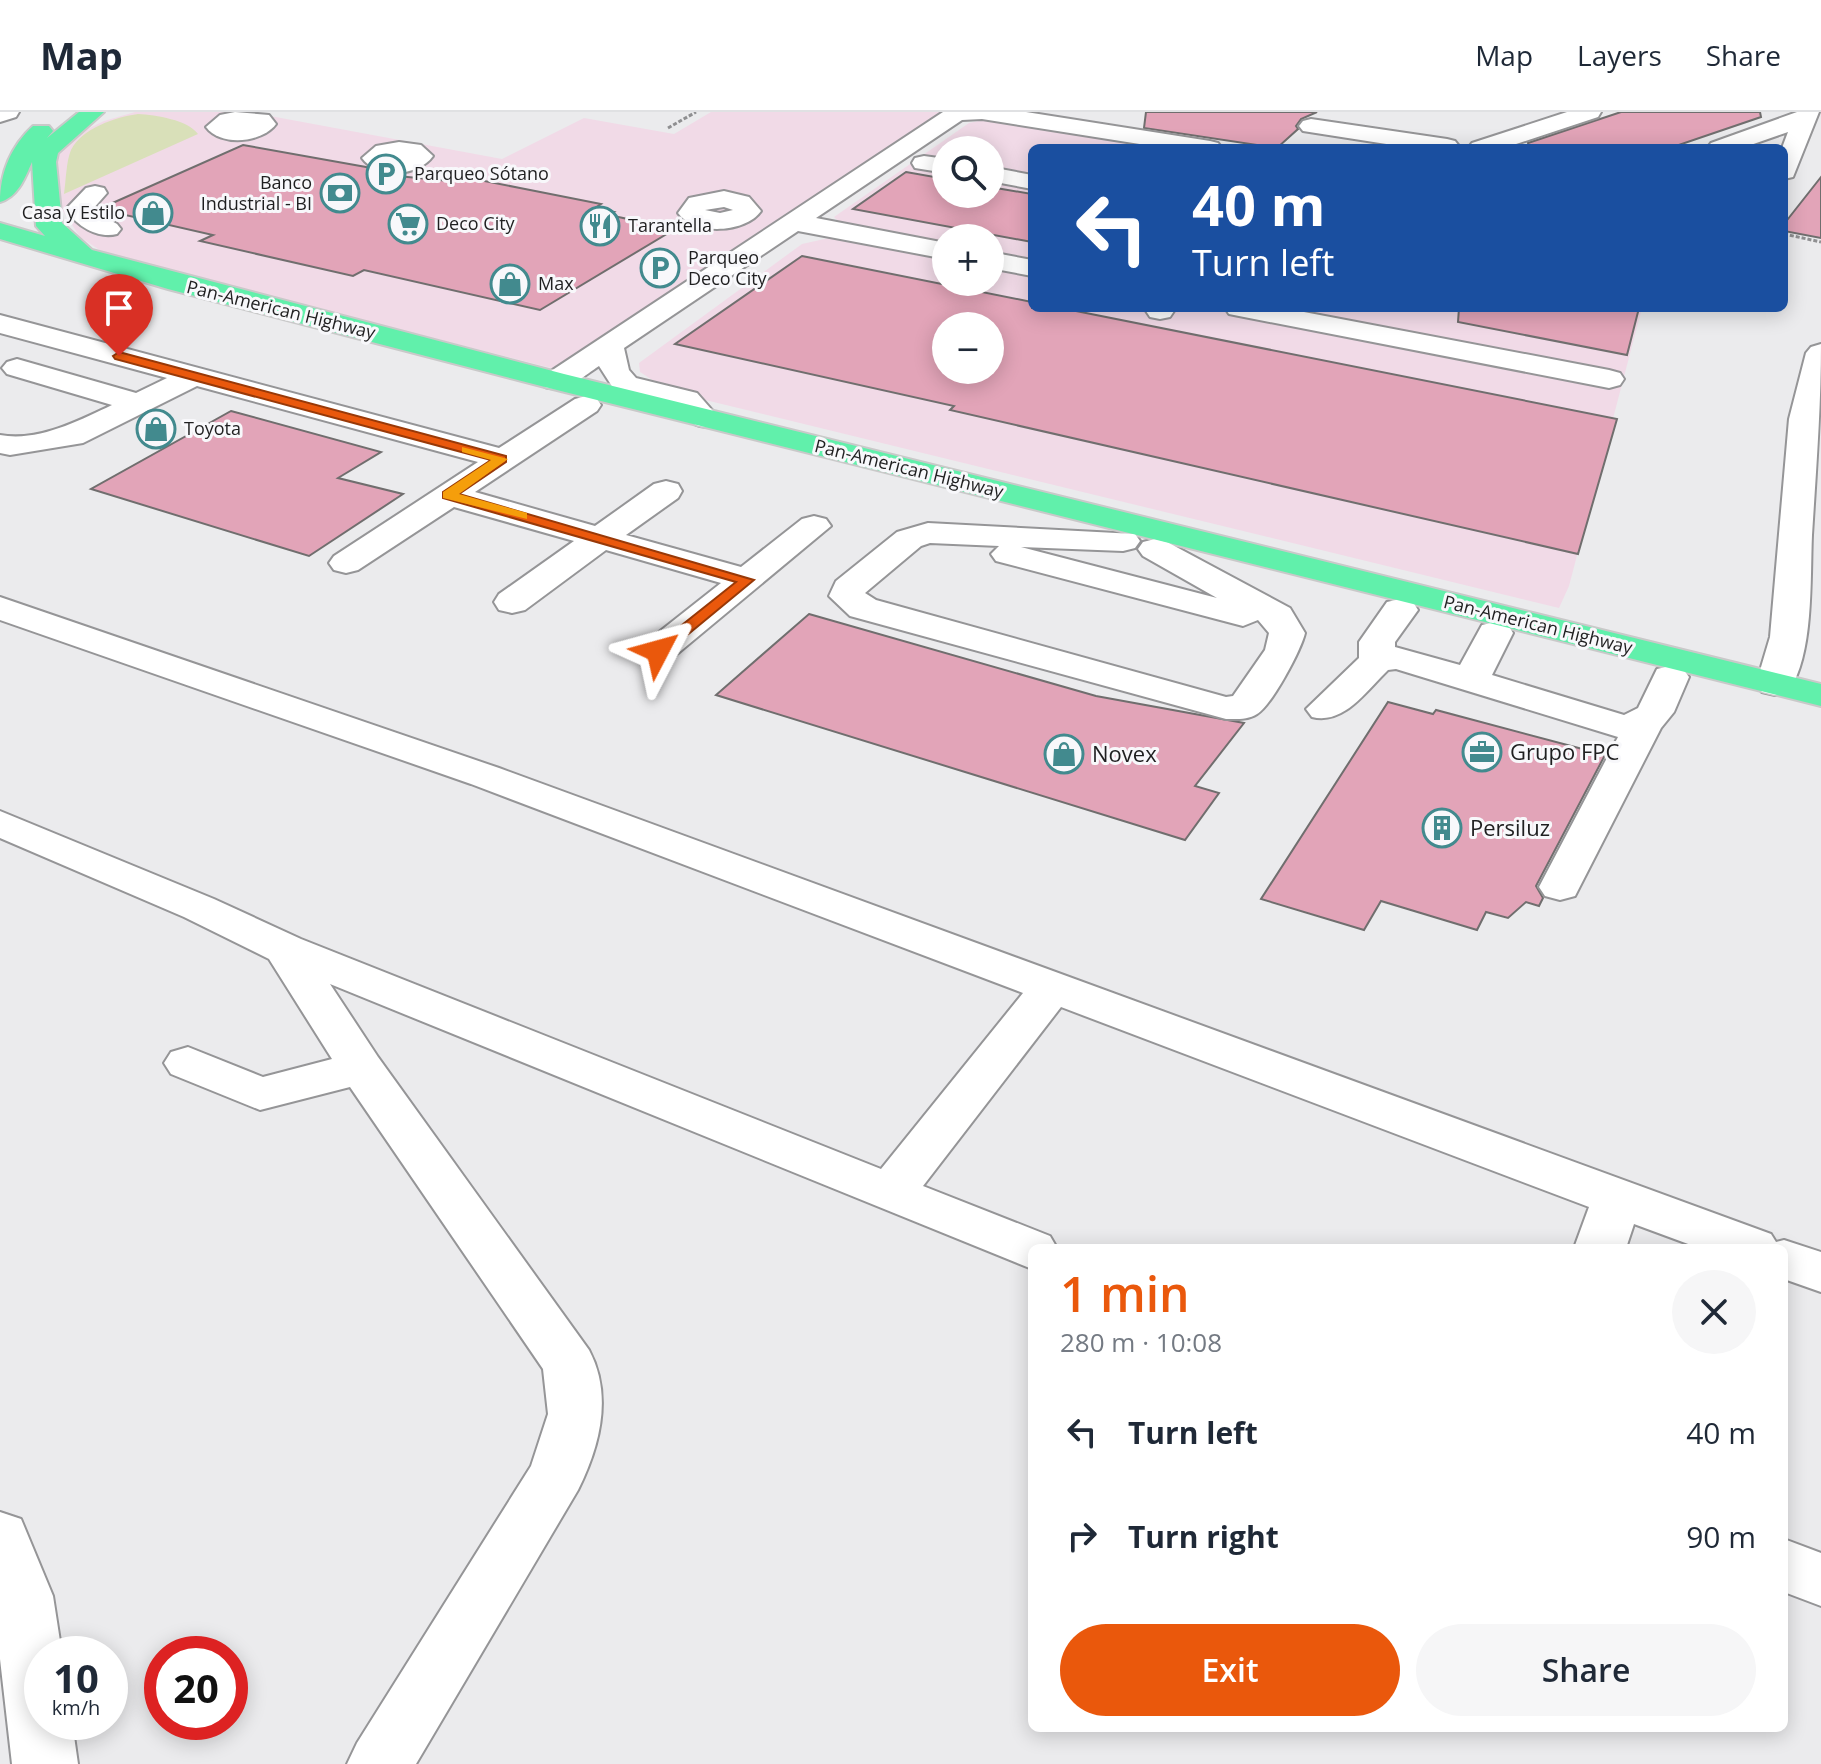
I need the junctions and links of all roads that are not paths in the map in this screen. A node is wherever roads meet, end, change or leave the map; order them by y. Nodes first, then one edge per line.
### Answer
1 (8, 112) edge
2 (52, 112) edge
3 (90, 112) edge
4 (1574, 114) edge
5 (0, 115) edge
6 (1806, 115) edge
7 (1057, 117) edge
8 (1310, 126) edge
9 (0, 133) edge
10 (1472, 138) edge
11 (1190, 144) edge
12 (1398, 144) edge
13 (1730, 144) edge
14 (1788, 162) edge
15 (1004, 177) edge
16 (5, 179) edge
17 (1028, 181) edge
18 (95, 193) dead end
19 (794, 222) junction
20 (108, 229) dead end
21 (0, 231) edge
22 (932, 248) edge
23 (82, 254) junction
24 (0, 257) edge
25 (1004, 263) edge
26 (1028, 267) edge
27 (1260, 312) edge
28 (0, 324) edge
29 (65, 332) junction
30 (609, 346) junction
31 (1821, 353) edge
32 (194, 376) junction
33 (6, 379) edge
34 (1609, 379) dead end
35 (556, 381) junction
36 (139, 403) junction
37 (586, 405) junction
38 (704, 418) junction
39 (104, 421) junction
40 (0, 444) edge
41 (502, 459) junction
42 (666, 491) dead end
43 (448, 495) junction
44 (814, 526) dead end
45 (928, 533) junction
46 (597, 538) junction
47 (1139, 545) junction
48 (346, 563) dead end
49 (747, 580) junction
50 (512, 602) dead end
51 (0, 608) edge
52 (1400, 610) junction
53 (1282, 625) junction
54 (1495, 633) junction
55 (658, 651) dead end
56 (1377, 661) junction
57 (1670, 677) junction
58 (1471, 680) junction
59 (1775, 684) junction
60 (1821, 695) edge
61 (1325, 709) dead end
62 (1821, 714) edge
63 (1643, 726) junction
64 (0, 823) edge
65 (1560, 887) dead end
66 (285, 949) junction
67 (1052, 988) junction
68 (188, 1063) dead end
69 (361, 1068) junction
70 (891, 1191) junction
71 (1617, 1200) junction
72 (1601, 1244) edge
73 (1742, 1244) edge
74 (1028, 1248) edge
75 (1788, 1260) edge
76 (1821, 1272) edge
77 (0, 1537) edge
78 (1788, 1567) edge
79 (1821, 1580) edge
80 (45, 1764) edge
81 (380, 1764) edge

1 - 5 street
2 - 9 highway
3 - 16 highway
3 - 23 highway
4 - 10 street
6 - 13 street
6 - 14 street
7 - 11 street
7 - 19 street
8 - 12 street
15 - 17 street
18 - 20 street
19 - 22 street
19 - 30 street
21 - 23 highway, Pan-American Highway
23 - 35 highway, Pan-American Highway
24 - 37 highway, Pan-American Highway
25 - 26 street
27 - 34 street
28 - 29 street
29 - 32 street
29 - 33 street
30 - 35 street
30 - 38 street
31 - 59 street
32 - 36 street
32 - 41 street
33 - 36 street
33 - 39 street
35 - 38 highway, Pan-American Highway
36 - 39 street
37 - 41 street
37 - 47 highway, Pan-American Highway
38 - 59 highway, Pan-American Highway
39 - 40 street
41 - 43 street
42 - 46 street
43 - 46 street
43 - 48 street
44 - 49 street
45 - 47 street
45 - 53 street
45 - 53 street
46 - 49 street
46 - 50 street
47 - 52 highway, Pan-American Highway
47 - 53 street
49 - 55 street
51 - 67 street
52 - 54 highway, Pan-American Highway
52 - 56 street
54 - 57 highway, Pan-American Highway
54 - 58 street
56 - 58 street
56 - 61 street
57 - 62 highway, Pan-American Highway
57 - 63 street
58 - 63 street
59 - 60 highway, Pan-American Highway
63 - 65 street
64 - 66 street
66 - 69 street
66 - 70 street
67 - 70 street
67 - 71 street
68 - 69 street
69 - 81 street
70 - 74 street
71 - 72 street
71 - 73 street
75 - 76 street
77 - 80 street
78 - 79 street

